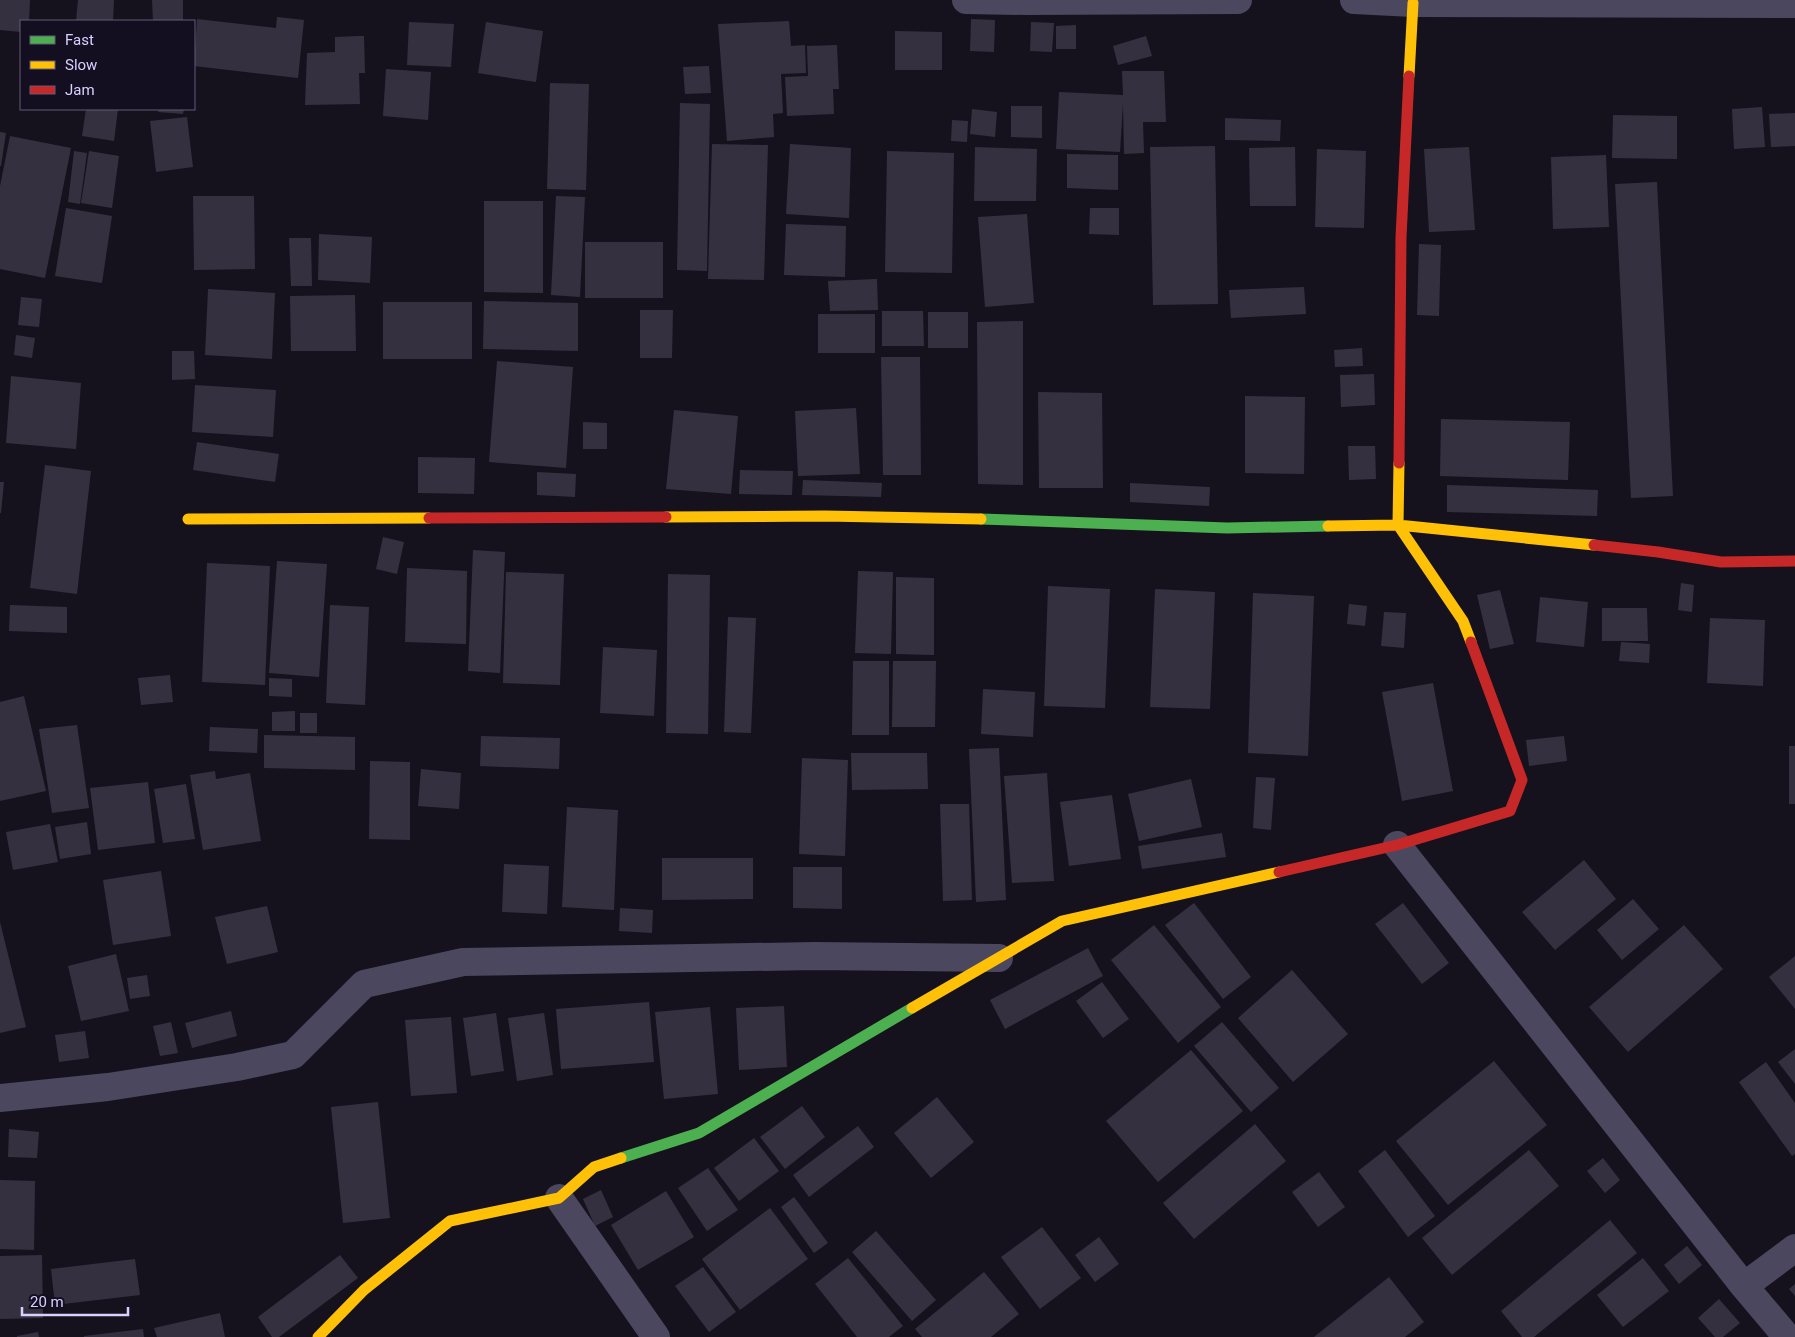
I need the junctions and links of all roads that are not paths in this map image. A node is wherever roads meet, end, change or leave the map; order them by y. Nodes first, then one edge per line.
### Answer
1 (966, 0) edge
2 (1238, 0) edge
3 (1354, 0) edge
4 (1739, 2) edge
5 (1413, 3) junction
6 (1795, 4) edge
7 (188, 519) dead end
8 (1398, 525) junction
9 (1795, 561) edge
10 (1397, 845) junction
11 (999, 958) junction
12 (0, 1098) edge
13 (560, 1198) junction
14 (1795, 1248) edge
15 (1744, 1286) junction
16 (318, 1337) edge
17 (656, 1337) edge
18 (1787, 1337) edge

1 - 2 street
3 - 5 street
4 - 5 street
4 - 6 street
5 - 8 street
7 - 8 street
8 - 9 street
8 - 10 street
10 - 11 street
10 - 15 street
11 - 12 street
11 - 13 street
13 - 16 street
13 - 17 street
14 - 15 street
15 - 18 street

